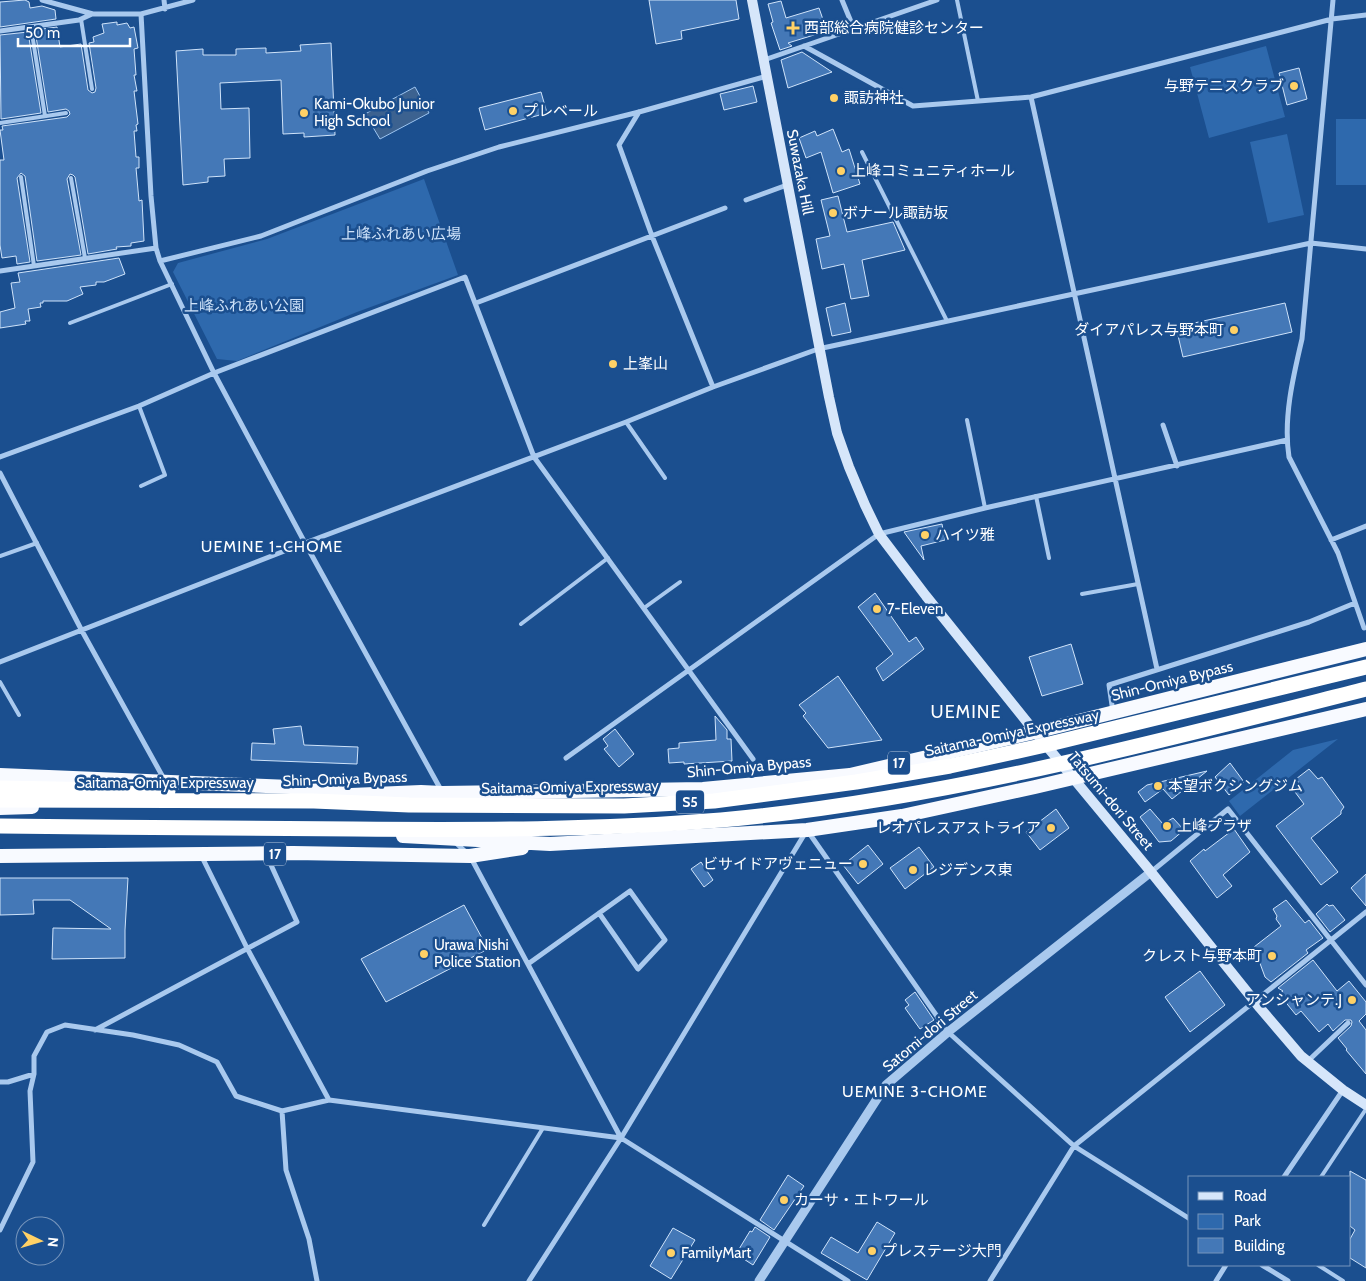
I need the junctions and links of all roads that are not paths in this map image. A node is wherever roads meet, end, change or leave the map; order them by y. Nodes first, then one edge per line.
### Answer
1 (42, 0) edge
2 (164, 0) edge
3 (193, 0) edge
4 (752, 0) edge
5 (842, 0) edge
6 (937, 0) edge
7 (957, 0) edge
8 (1333, 0) edge
9 (49, 1) edge
10 (165, 9) junction
11 (93, 14) junction
12 (141, 14) junction
13 (1366, 15) edge
14 (81, 19) junction
15 (1332, 20) junction
16 (31, 27) junction
17 (854, 30) junction
18 (0, 31) edge
19 (804, 46) junction
20 (764, 60) junction
21 (767, 76) junction
22 (92, 89) dead end
23 (1031, 97) junction
24 (978, 101) junction
25 (639, 112) junction
26 (66, 113) dead end
27 (45, 116) junction
28 (0, 123) edge
29 (862, 152) dead end
30 (21, 178) dead end
31 (71, 178) dead end
32 (787, 185) junction
33 (746, 200) dead end
34 (725, 208) dead end
35 (652, 236) junction
36 (1311, 243) junction
37 (156, 248) junction
38 (1366, 249) edge
39 (85, 258) junction
40 (160, 262) junction
41 (34, 266) junction
42 (0, 270) edge
43 (172, 284) junction
44 (1075, 293) junction
45 (476, 303) junction
46 (947, 321) junction
47 (70, 323) dead end
48 (818, 349) junction
49 (214, 373) junction
50 (712, 387) junction
51 (139, 406) junction
52 (967, 420) dead end
53 (626, 422) junction
54 (1163, 425) dead end
55 (1287, 440) junction
56 (0, 457) edge
57 (534, 457) junction
58 (1177, 466) junction
59 (0, 473) edge
60 (665, 478) dead end
61 (1115, 480) junction
62 (141, 486) dead end
63 (1036, 496) junction
64 (985, 508) junction
65 (1366, 526) edge
66 (880, 534) junction
67 (1331, 540) junction
68 (37, 543) junction
69 (305, 543) junction
70 (0, 556) edge
71 (608, 558) junction
72 (1049, 558) dead end
73 (680, 582) dead end
74 (1138, 584) junction
75 (1082, 594) dead end
76 (1355, 602) junction
77 (644, 608) junction
78 (521, 624) dead end
79 (1364, 628) dead end
80 (82, 631) junction
81 (1366, 649) edge
82 (0, 662) edge
83 (1366, 667) edge
84 (1157, 669) junction
85 (688, 670) junction
86 (0, 682) edge
87 (1366, 689) edge
88 (1366, 709) edge
89 (1113, 712) junction
90 (19, 715) dead end
91 (1035, 732) junction
92 (566, 758) dead end
93 (753, 759) dead end
94 (0, 775) edge
95 (1072, 778) junction
96 (165, 782) junction
97 (0, 788) edge
98 (421, 792) junction
99 (442, 793) junction
100 (0, 800) edge
101 (314, 801) junction
102 (0, 808) edge
103 (0, 822) edge
104 (0, 826) edge
105 (807, 830) junction
106 (451, 838) junction
107 (550, 844) junction
108 (200, 853) junction
109 (266, 854) junction
110 (0, 856) edge
111 (470, 856) junction
112 (1151, 872) junction
113 (1366, 912) edge
114 (599, 913) junction
115 (1331, 942) junction
116 (247, 948) junction
117 (528, 964) junction
118 (1366, 985) edge
119 (1256, 1001) junction
120 (1348, 1023) dead end
121 (95, 1030) junction
122 (948, 1032) junction
123 (1308, 1061) junction
124 (34, 1074) junction
125 (0, 1082) edge
126 (1343, 1090) junction
127 (329, 1100) junction
128 (1366, 1107) edge
129 (282, 1111) junction
130 (543, 1128) junction
131 (621, 1138) junction
132 (1074, 1146) junction
133 (1285, 1176) edge
134 (1322, 1176) edge
135 (1188, 1218) edge
136 (484, 1225) dead end
137 (0, 1230) edge
138 (784, 1241) junction
139 (1225, 1266) edge
140 (1264, 1266) edge
141 (1320, 1266) edge
142 (316, 1281) edge
143 (529, 1281) edge
144 (759, 1281) edge
145 (848, 1281) edge
146 (990, 1281) edge
147 (1216, 1281) edge
148 (1288, 1281) edge
149 (1343, 1281) edge

1 - 9 street
2 - 10 street
3 - 10 street
4 - 20 main road, Suwazaka Hill
5 - 17 street
6 - 17 street
7 - 24 lane
8 - 15 street
9 - 11 street
10 - 12 street
11 - 12 street
11 - 14 street
12 - 37 street
13 - 15 street
14 - 16 street
14 - 22 lane
15 - 23 street
15 - 36 street
16 - 18 street
16 - 27 lane
17 - 19 street
19 - 20 street
19 - 24 street
20 - 21 main road, Suwazaka Hill
21 - 25 street
21 - 32 main road, Suwazaka Hill
23 - 24 street
23 - 44 street
25 - 35 street
25 - 40 street
26 - 27 lane
27 - 28 lane
29 - 46 lane
30 - 41 lane
31 - 39 lane
32 - 33 street
32 - 48 main road, Suwazaka Hill
34 - 35 street
35 - 45 street
35 - 50 street
36 - 38 street
36 - 44 street
36 - 55 street
37 - 39 street
37 - 40 street
39 - 41 street
40 - 43 street
41 - 42 street
43 - 47 lane
43 - 49 street
44 - 46 street
44 - 61 street
45 - 49 street
45 - 57 street
46 - 48 street
48 - 50 street
48 - 66 main road, Tatsumi-dori Street
49 - 51 street
49 - 69 street
50 - 53 street
51 - 56 street
51 - 62 lane
52 - 64 lane
53 - 57 street
53 - 60 lane
54 - 58 street
55 - 58 street
55 - 67 street
57 - 69 street
57 - 71 street
58 - 61 street
59 - 68 street
61 - 63 street
61 - 74 street
63 - 64 street
63 - 72 lane
64 - 66 street
65 - 67 street
66 - 85 street
66 - 91 main road, Tatsumi-dori Street
67 - 76 street
68 - 70 lane
68 - 80 street
69 - 80 street
69 - 99 street
71 - 77 street
71 - 78 lane
73 - 77 lane
74 - 75 lane
74 - 84 street
76 - 79 street
76 - 84 street
77 - 85 street
80 - 82 street
80 - 96 street
81 - 89 highway, Shin-Omiya Bypass / 17
83 - 101 highway, Saitama-Omiya Expressway / S5, bridge
84 - 89 street
85 - 92 street
85 - 93 street
86 - 90 lane
87 - 104 highway, S5, bridge
88 - 95 highway, 17
89 - 91 highway, Shin-Omiya Bypass / 17
91 - 95 main road, Tatsumi-dori Street
91 - 99 highway, Shin-Omiya Bypass / 17
94 - 96 highway, 17
95 - 105 highway, 17
95 - 112 main road, Tatsumi-dori Street
96 - 98 highway, 17
97 - 101 highway, bridge
98 - 99 highway, Shin-Omiya Bypass / 17
98 - 102 highway, Shin-Omiya Bypass / 17
100 - 101 highway, Saitama-Omiya Expressway / S5, bridge
103 - 106 highway, 17
105 - 107 highway, 17
105 - 122 street
105 - 131 street
106 - 107 highway, 17
106 - 111 street
107 - 111 highway, 17
108 - 109 highway, 17
108 - 110 highway, 17
108 - 116 street
109 - 111 highway, 17
109 - 116 street
111 - 117 street
112 - 115 street
112 - 119 main road, Tatsumi-dori Street
112 - 122 street, Satomi-dori Street
113 - 115 street
114 - 114 street
114 - 117 street
115 - 118 street
115 - 119 street
116 - 121 street
116 - 127 street
117 - 131 street
119 - 123 main road, Tatsumi-dori Street
119 - 132 street
120 - 123 street
121 - 124 street
121 - 129 street
122 - 132 street
122 - 138 street, Satomi-dori Street
123 - 126 main road, Tatsumi-dori Street
124 - 125 street
124 - 137 street
126 - 128 main road, Tatsumi-dori Street
126 - 133 street
127 - 129 street
127 - 130 street
128 - 134 lane
129 - 142 street
130 - 131 street
130 - 136 lane
131 - 138 street
131 - 143 street
132 - 135 street
132 - 146 street
138 - 144 street, Satomi-dori Street
138 - 145 street
139 - 147 street
140 - 148 street
141 - 149 lane

